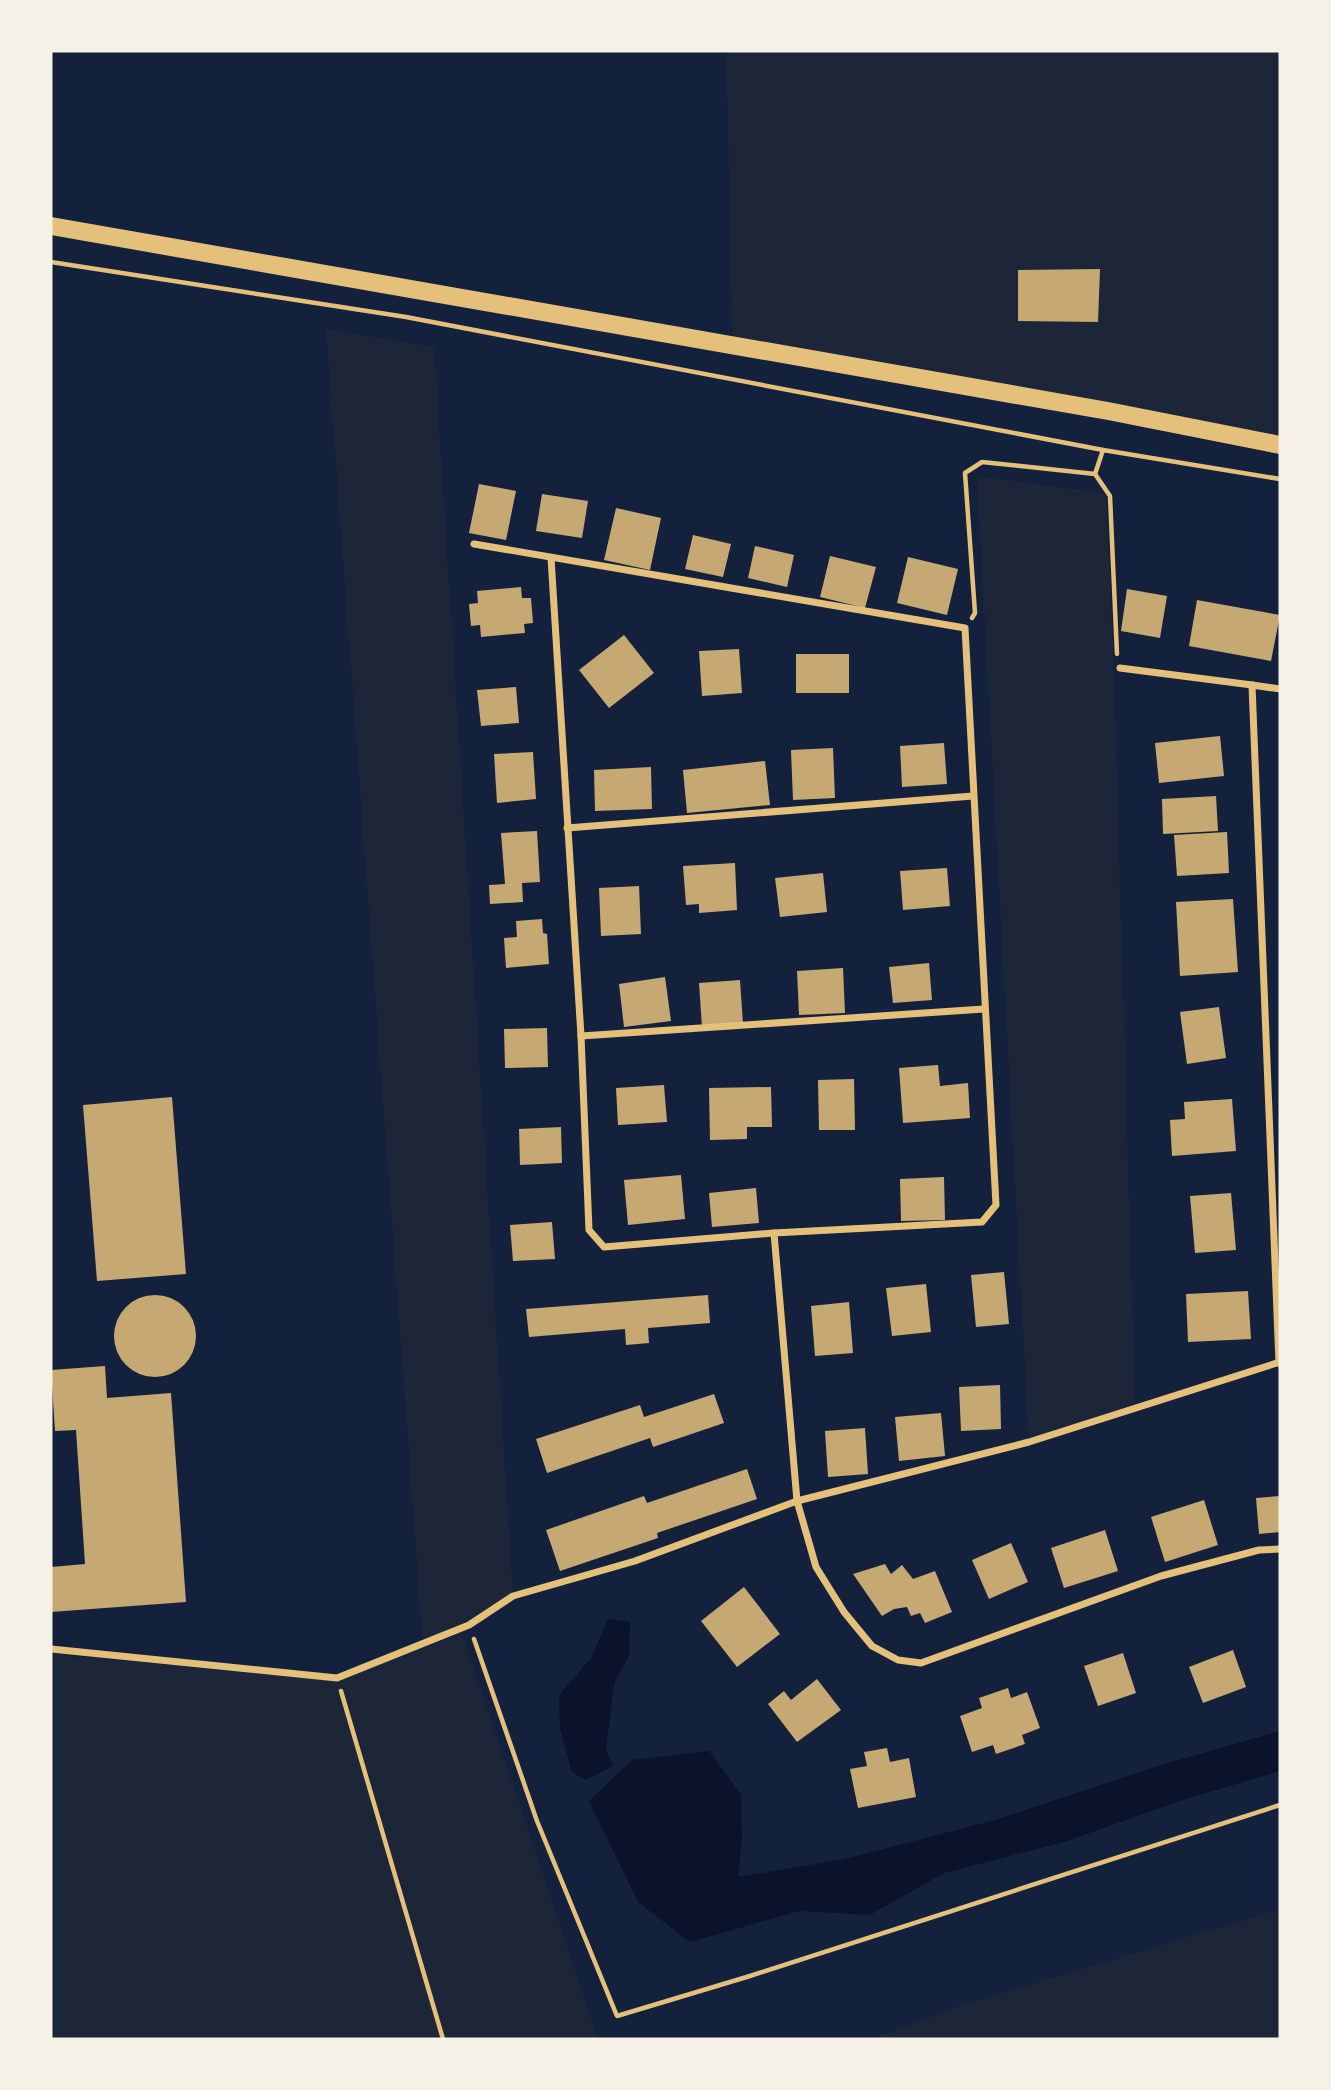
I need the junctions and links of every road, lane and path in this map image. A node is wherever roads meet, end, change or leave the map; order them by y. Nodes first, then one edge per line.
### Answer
1 (51, 226) edge
2 (51, 262) edge
3 (1280, 445) edge
4 (1104, 450) junction
5 (1095, 474) junction
6 (1280, 479) edge
7 (474, 544) dead end
8 (551, 558) junction
9 (965, 628) junction
10 (1121, 668) joint
11 (1252, 685) junction
12 (1280, 689) edge
13 (973, 796) junction
14 (567, 828) junction
15 (984, 1009) junction
16 (581, 1036) junction
17 (774, 1233) junction
18 (1280, 1363) edge
19 (797, 1501) junction
20 (1280, 1549) edge
21 (469, 1625) junction
22 (51, 1648) edge
23 (337, 1678) junction
24 (1280, 1805) edge
25 (443, 2039) edge

1 - 3 main road
2 - 4 path
4 - 5 path
4 - 6 path
5 - 9 path
5 - 10 path
7 - 8 street
8 - 9 street
8 - 14 street
9 - 13 street
10 - 11 street
11 - 12 street
11 - 18 street
13 - 14 street
13 - 15 street
14 - 16 street
15 - 16 street
15 - 17 street
16 - 17 street
17 - 19 street
18 - 19 street
19 - 20 street
19 - 21 street
21 - 23 street
21 - 24 path
22 - 23 street
23 - 25 path

